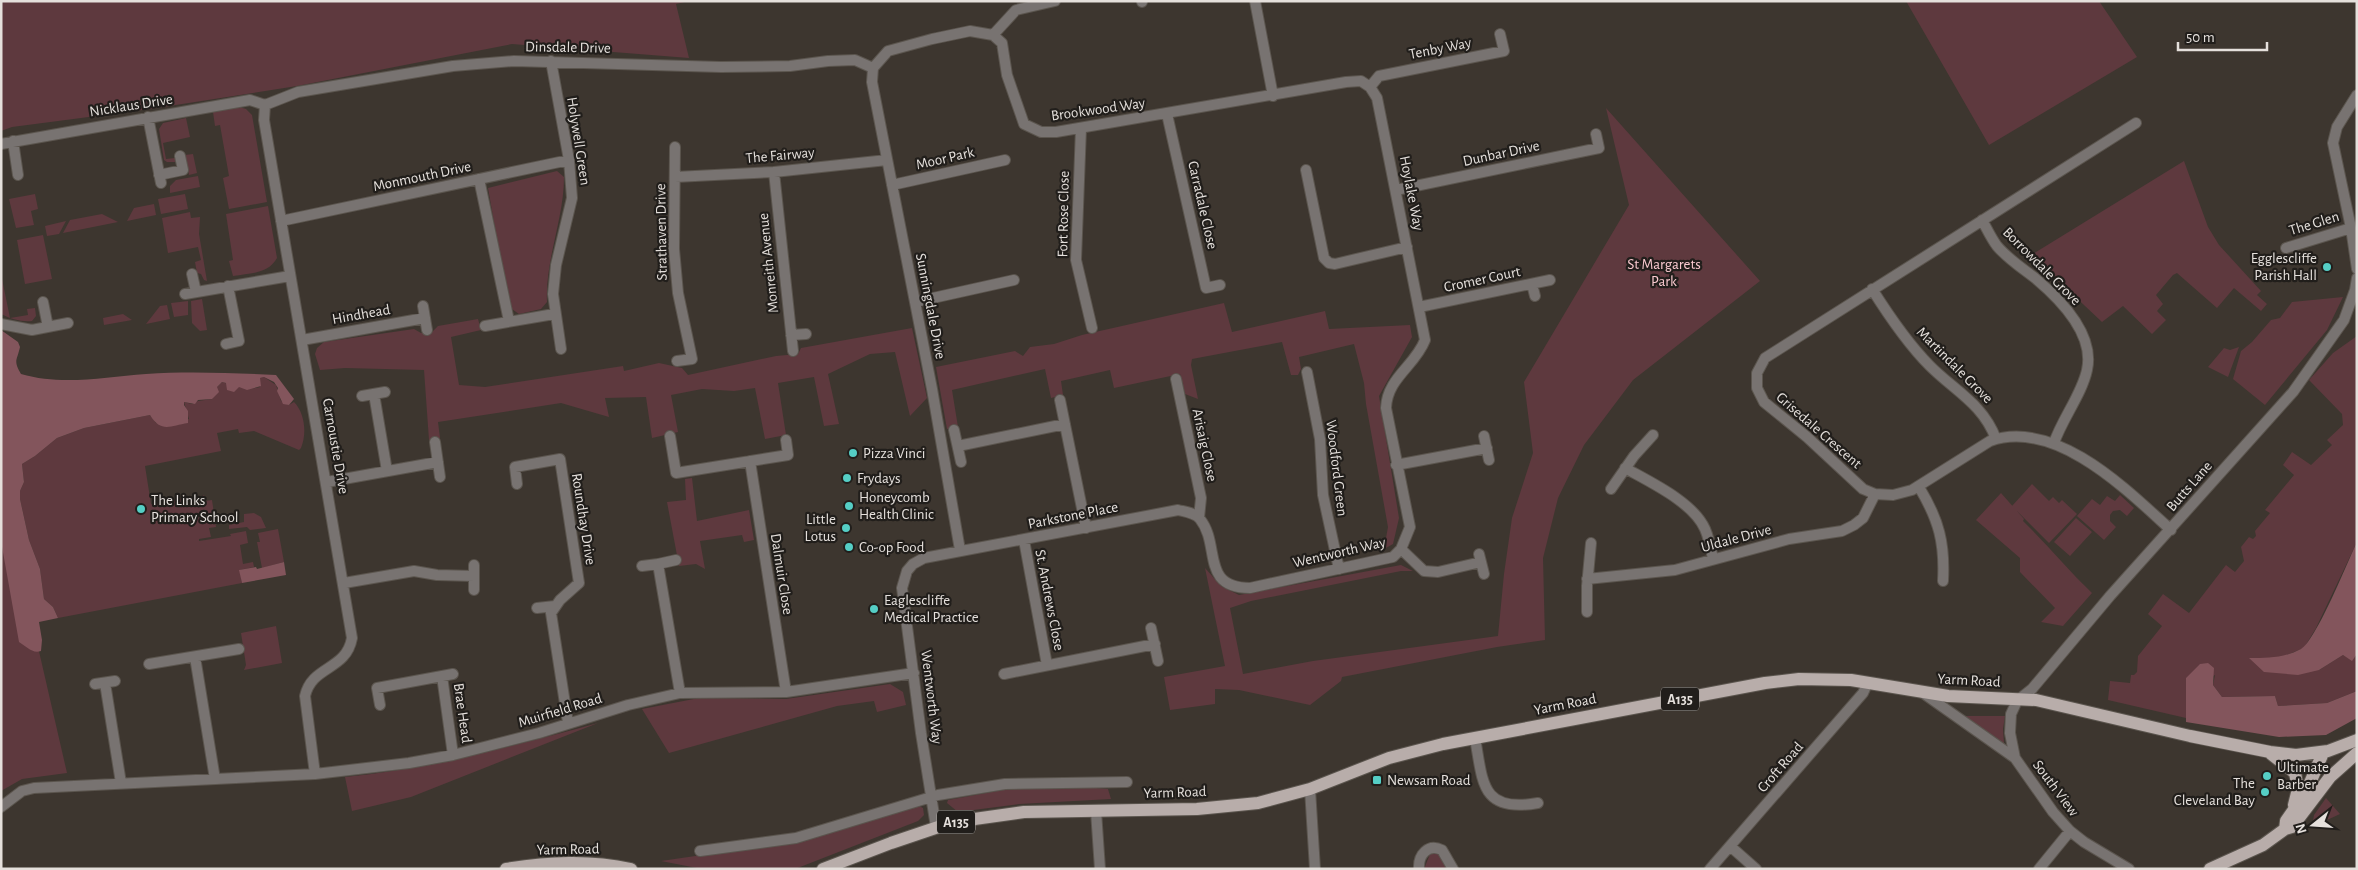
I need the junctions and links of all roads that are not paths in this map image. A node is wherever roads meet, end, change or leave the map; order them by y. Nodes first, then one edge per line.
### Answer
1 (1055, 1) edge
2 (1255, 1) edge
3 (1500, 34) dead end
4 (993, 35) junction
5 (551, 61) junction
6 (873, 68) junction
7 (1370, 87) junction
8 (2357, 95) edge
9 (1273, 96) junction
10 (265, 105) junction
11 (1167, 114) junction
12 (148, 117) junction
13 (2136, 123) dead end
14 (1080, 128) junction
15 (1596, 134) dead end
16 (12, 141) junction
17 (1, 144) edge
18 (675, 147) dead end
19 (180, 156) dead end
20 (569, 160) junction
21 (887, 160) junction
22 (1005, 160) dead end
23 (1306, 170) dead end
24 (774, 172) junction
25 (18, 174) dead end
26 (675, 177) junction
27 (479, 179) junction
28 (892, 185) junction
29 (1322, 190) dead end
30 (1396, 190) junction
31 (1311, 192) junction
32 (281, 220) junction
33 (1982, 220) junction
34 (2351, 228) junction
35 (1407, 247) junction
36 (2286, 248) dead end
37 (2357, 268) edge
38 (192, 274) dead end
39 (290, 276) junction
40 (2357, 278) edge
41 (1014, 280) dead end
42 (1550, 280) dead end
43 (1532, 284) junction
44 (1220, 285) dead end
45 (228, 286) junction
46 (1872, 289) junction
47 (196, 292) junction
48 (185, 294) dead end
49 (1535, 296) dead end
50 (43, 302) dead end
51 (915, 302) junction
52 (423, 306) dead end
53 (1419, 307) junction
54 (554, 314) junction
55 (425, 318) junction
56 (509, 322) junction
57 (68, 323) dead end
58 (1, 324) edge
59 (485, 326) dead end
60 (48, 327) junction
61 (1092, 328) dead end
62 (427, 330) dead end
63 (806, 334) dead end
64 (791, 335) junction
65 (302, 340) junction
66 (226, 344) dead end
67 (560, 349) dead end
68 (793, 351) dead end
69 (677, 361) dead end
70 (1307, 372) dead end
71 (1176, 379) dead end
72 (385, 392) dead end
73 (374, 394) junction
74 (362, 396) dead end
75 (1060, 400) dead end
76 (1064, 424) junction
77 (954, 430) dead end
78 (1653, 435) dead end
79 (670, 436) dead end
80 (1484, 436) dead end
81 (1996, 439) junction
82 (786, 440) dead end
83 (435, 442) dead end
84 (2054, 443) junction
85 (958, 446) junction
86 (1486, 448) junction
87 (1489, 460) dead end
88 (750, 461) junction
89 (438, 462) junction
90 (962, 462) dead end
91 (1396, 465) junction
92 (1625, 468) junction
93 (387, 471) junction
94 (440, 477) dead end
95 (327, 482) junction
96 (517, 484) dead end
97 (1920, 486) junction
98 (1611, 489) dead end
99 (1875, 494) junction
100 (1195, 516) junction
101 (1086, 528) junction
102 (2171, 530) junction
103 (1024, 540) junction
104 (1591, 543) dead end
105 (960, 550) junction
106 (1401, 550) junction
107 (1714, 559) junction
108 (676, 560) dead end
109 (658, 564) junction
110 (474, 565) dead end
111 (642, 566) dead end
112 (1339, 569) junction
113 (1484, 574) dead end
114 (474, 576) junction
115 (1587, 579) junction
116 (1943, 581) dead end
117 (344, 583) junction
118 (474, 590) dead end
119 (555, 606) junction
120 (537, 608) dead end
121 (1587, 612) dead end
122 (1151, 628) dead end
123 (1155, 644) junction
124 (239, 649) dead end
125 (195, 656) junction
126 (1158, 661) dead end
127 (149, 664) dead end
128 (1048, 665) junction
129 (914, 673) junction
130 (453, 674) dead end
131 (1004, 674) dead end
132 (442, 676) junction
133 (1868, 682) junction
134 (105, 683) dead end
135 (786, 692) junction
136 (680, 693) junction
137 (1923, 693) junction
138 (2021, 698) junction
139 (380, 704) dead end
140 (568, 723) junction
141 (1475, 738) junction
142 (2357, 740) edge
143 (2270, 752) junction
144 (2323, 753) junction
145 (2357, 753) edge
146 (453, 755) junction
147 (2015, 758) junction
148 (315, 774) junction
149 (215, 779) junction
150 (1128, 782) dead end
151 (121, 783) junction
152 (1310, 789) junction
153 (930, 796) junction
154 (1538, 803) dead end
155 (1, 807) edge
156 (1096, 811) junction
157 (2292, 812) junction
158 (936, 827) junction
159 (2285, 829) junction
160 (2070, 831) junction
161 (1730, 846) junction
162 (700, 851) dead end
163 (506, 869) edge
164 (631, 869) edge
165 (824, 869) edge
166 (1100, 869) edge
167 (1315, 869) edge
168 (1419, 869) edge
169 (1453, 869) edge
170 (1710, 869) edge
171 (1756, 869) edge
172 (2039, 869) edge
173 (2129, 869) edge
174 (2210, 869) edge

1 - 4 street
2 - 9 street
3 - 7 street, Tenby Way
4 - 6 street
4 - 14 street, Brookwood Way
5 - 6 street, Dinsdale Drive
5 - 10 street, Dinsdale Drive
5 - 20 street, Holywell Green
6 - 21 street, Sunningdale Drive
7 - 9 street, Brookwood Way
7 - 30 street, Hoylake Way
8 - 34 street
9 - 11 street, Brookwood Way
10 - 12 street, Nicklaus Drive
10 - 32 street, Carnoustie Drive
11 - 14 street, Brookwood Way
11 - 44 street, Carradale Close
12 - 16 street, Nicklaus Drive
12 - 19 street
13 - 33 street, Grisedale Crescent
14 - 61 street, Fort Rose Close
15 - 30 street, Dunbar Drive
16 - 17 street, Nicklaus Drive
16 - 25 street
18 - 26 street, Strathaven Drive
20 - 27 street, Monmouth Drive
20 - 54 street, Holywell Green
21 - 24 street, The Fairway
21 - 28 street, Sunningdale Drive
22 - 28 street, Moor Park
23 - 31 street
24 - 26 street, The Fairway
24 - 64 street, Monreith Avenue
26 - 69 street, Strathaven Drive
27 - 32 street, Monmouth Drive
27 - 56 street
28 - 51 street, Sunningdale Drive
29 - 31 street
30 - 35 street, Hoylake Way
31 - 35 street
32 - 39 street, Carnoustie Drive
33 - 46 street, Grisedale Crescent
33 - 84 street, Borrowdale Grove
34 - 36 street, The Glen
34 - 37 street
35 - 53 street, Hoylake Way
38 - 47 street
39 - 45 street
39 - 65 street, Carnoustie Drive
40 - 102 street, Butts Lane
41 - 51 street
42 - 43 street, Cromer Court
43 - 49 street
43 - 53 street, Cromer Court
45 - 47 street
45 - 66 street
46 - 81 street, Martindale Grove
46 - 99 street, Grisedale Crescent
47 - 48 street
50 - 60 street
51 - 105 street, Sunningdale Drive
52 - 55 street
53 - 91 street, Wentworth Way
54 - 56 street
54 - 67 street, Holywell Green
55 - 62 street
55 - 65 street, Hindhead
56 - 59 street
57 - 60 street
58 - 60 street
63 - 64 street
64 - 68 street, Monreith Avenue
65 - 95 street, Carnoustie Drive
70 - 112 street, Woodford Green
71 - 100 street, Arisaig Close
72 - 73 street
73 - 74 street
73 - 93 street
75 - 76 street
76 - 85 street
76 - 101 street
77 - 85 street
78 - 92 street
79 - 88 street
80 - 86 street
81 - 84 street
81 - 97 street
82 - 88 street
83 - 89 street
84 - 102 street
85 - 90 street
86 - 87 street
86 - 91 street
88 - 135 street, Dalmuir Close
89 - 93 street
89 - 94 street
91 - 106 street, Wentworth Way
92 - 98 street
92 - 107 street
93 - 95 street
95 - 117 street, Carnoustie Drive
96 - 119 street, Roundhay Drive
97 - 99 street
97 - 116 street
99 - 107 street, Uldale Drive
100 - 101 street, Parkstone Place
100 - 112 street, Wentworth Way
101 - 103 street, Parkstone Place
102 - 138 street, Butts Lane
103 - 105 street, Parkstone Place
103 - 128 street, St. Andrews Close
104 - 115 street
105 - 129 street, Wentworth Way
106 - 112 street, Wentworth Way
106 - 113 street
107 - 115 street, Uldale Drive
108 - 109 street
109 - 111 street
109 - 136 street
110 - 114 street
114 - 117 street
114 - 118 street
115 - 121 street
117 - 148 street, Carnoustie Drive
119 - 120 street
119 - 140 street
122 - 123 street
123 - 126 street
123 - 128 street, St. Andrews Close
124 - 125 street
125 - 127 street
125 - 149 street
128 - 131 street, St. Andrews Close
129 - 135 street, Muirfield Road
129 - 153 street, Wentworth Way
130 - 132 street, Brae Head
132 - 139 street, Brae Head
132 - 146 street, Brae Head
133 - 137 main road, Yarm Road / A135
133 - 141 main road, Yarm Road / A135
133 - 161 street, Croft Road
134 - 151 street
135 - 136 street, Muirfield Road
136 - 140 street, Muirfield Road
137 - 138 main road, Yarm Road / A135
137 - 147 street
138 - 143 main road, Yarm Road / A135
138 - 147 street, South View
140 - 146 street, Muirfield Road
141 - 152 main road, Yarm Road / A135
141 - 154 street
142 - 144 main road, Yarm Road
143 - 144 main road, Yarm Road / A135
143 - 157 main road
144 - 157 main road
145 - 159 main road
146 - 148 street, Muirfield Road
147 - 160 street, South View
148 - 149 street, Muirfield Road
149 - 151 street, Muirfield Road
150 - 153 street
151 - 155 street, Muirfield Road
152 - 156 main road, Yarm Road / A135
152 - 167 street
153 - 158 street, Wentworth Way
153 - 162 street
156 - 158 main road, Yarm Road / A135
156 - 166 street
157 - 159 main road
158 - 165 main road, Yarm Road / A135
159 - 174 main road
160 - 172 street
160 - 173 street, South View
161 - 170 street, Croft Road
161 - 171 street
163 - 164 main road, Yarm Road
168 - 169 street

